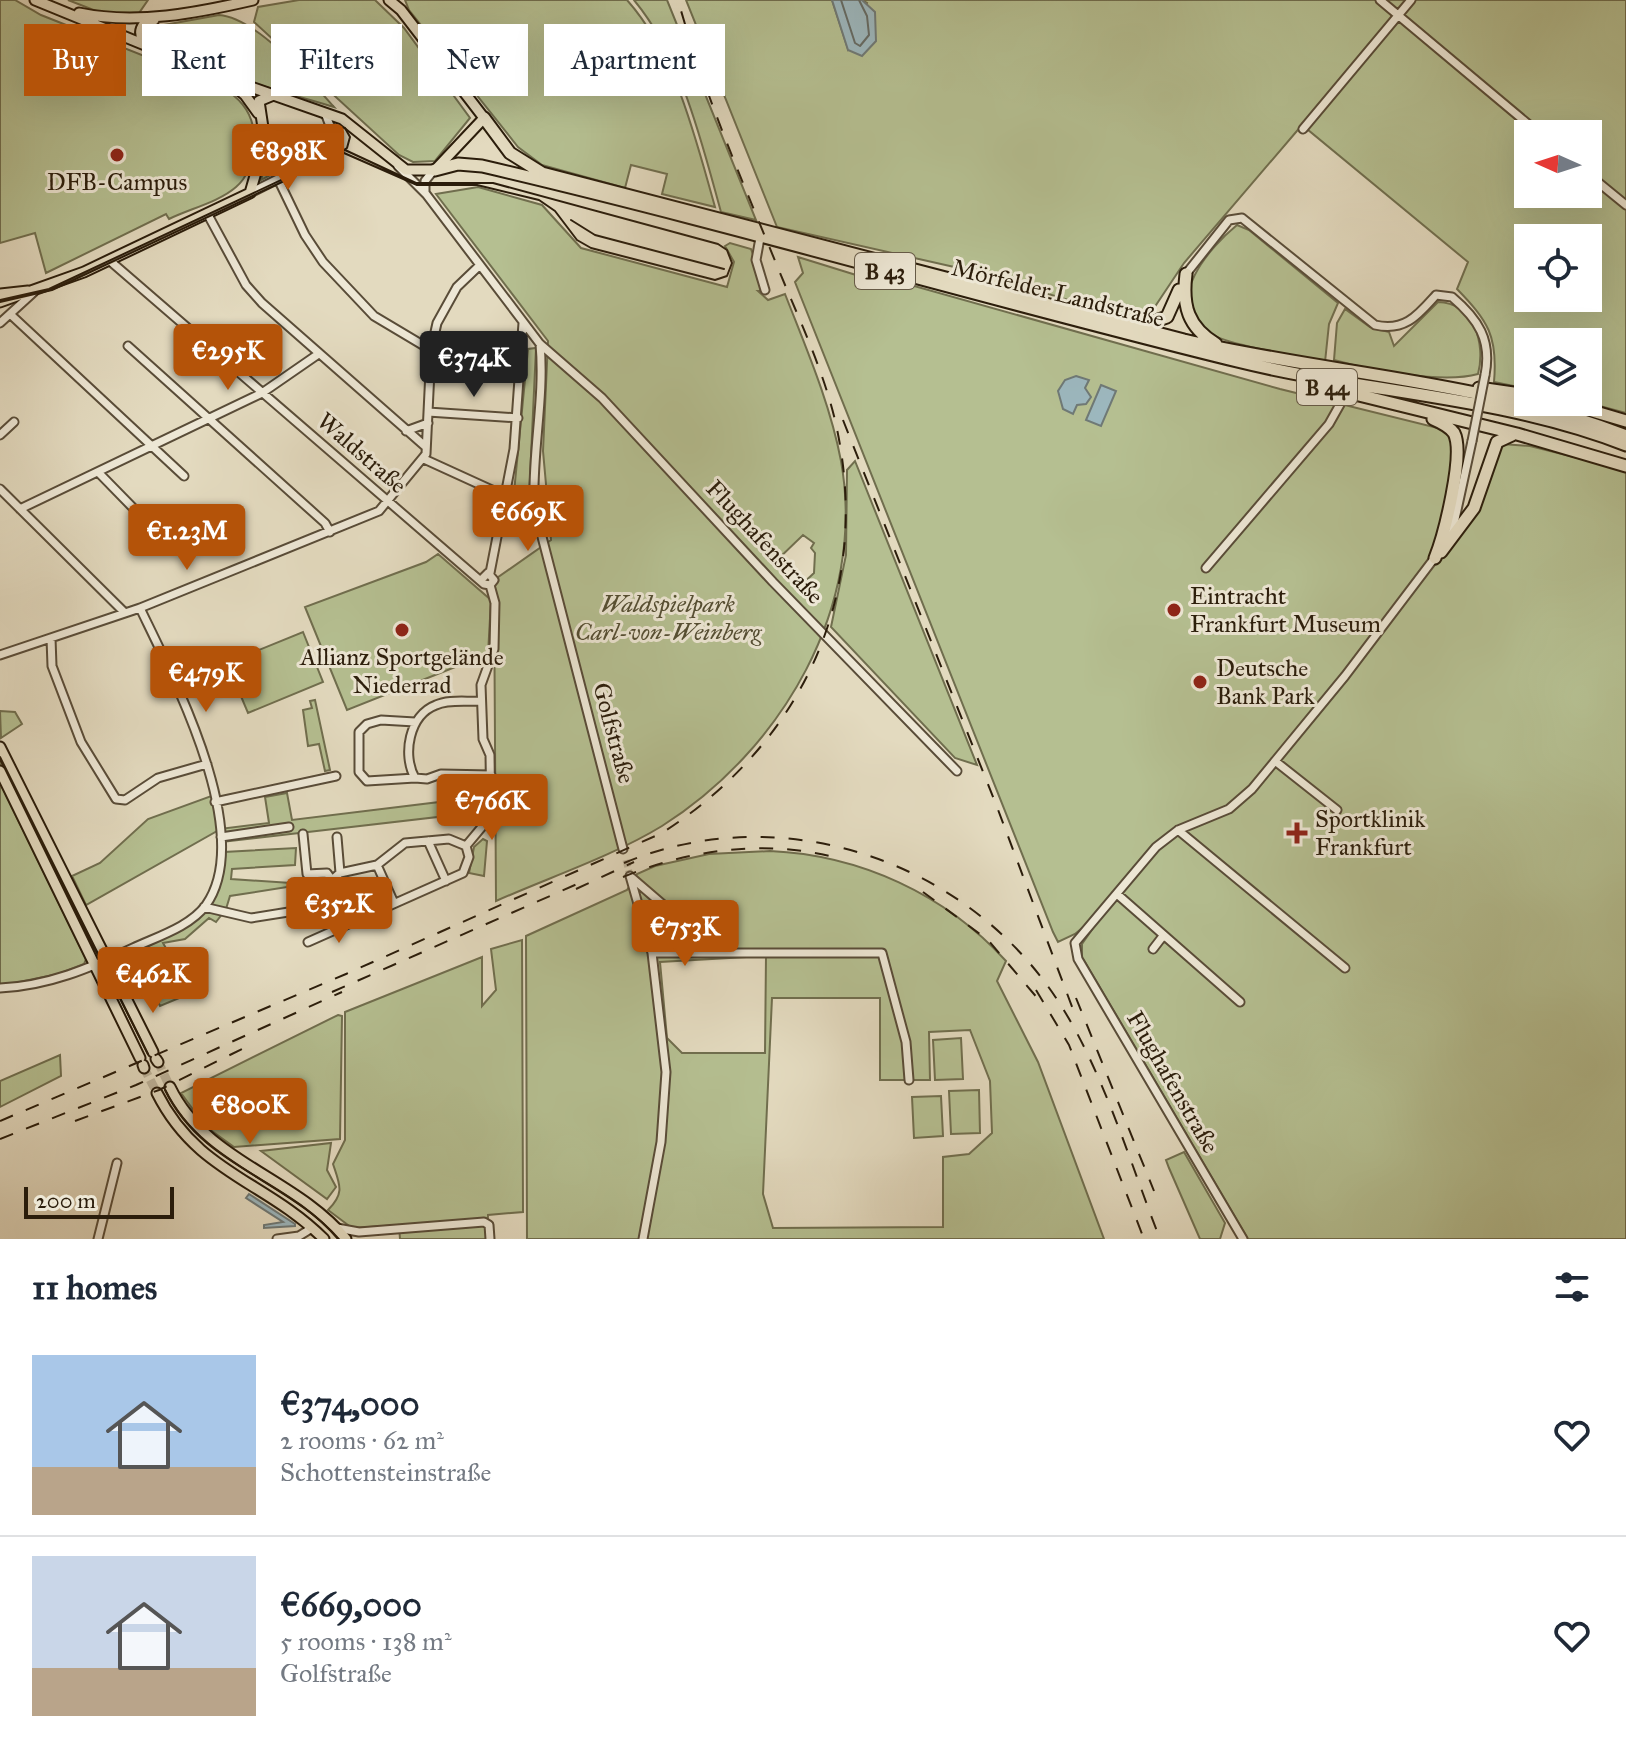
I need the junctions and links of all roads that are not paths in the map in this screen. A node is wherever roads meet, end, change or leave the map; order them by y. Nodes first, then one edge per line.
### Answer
1 (35, 0) edge
2 (211, 0) edge
3 (253, 0) edge
4 (389, 0) edge
5 (1380, 0) edge
6 (1411, 0) edge
7 (399, 5) edge
8 (56, 8) junction
9 (200, 11) junction
10 (184, 13) junction
11 (1398, 15) junction
12 (144, 24) edge
13 (142, 44) edge
14 (246, 96) edge
15 (275, 96) joint
16 (325, 113) junction
17 (261, 118) junction
18 (484, 118) junction
19 (1523, 120) edge
20 (1303, 129) dead end
21 (398, 164) junction
22 (434, 171) junction
23 (278, 179) junction
24 (1602, 185) edge
25 (250, 193) junction
26 (426, 194) junction
27 (1626, 205) edge
28 (207, 213) junction
29 (760, 238) junction
30 (109, 260) junction
31 (480, 265) junction
32 (1186, 274) junction
33 (765, 290) dead end
34 (35, 291) junction
35 (0, 294) edge
36 (0, 302) edge
37 (10, 314) junction
38 (523, 320) junction
39 (0, 323) edge
40 (1132, 327) junction
41 (540, 344) junction
42 (128, 346) dead end
43 (431, 350) junction
44 (1227, 350) junction
45 (317, 355) junction
46 (522, 355) junction
47 (1240, 362) junction
48 (1438, 387) junction
49 (1347, 392) junction
50 (262, 393) junction
51 (1514, 394) edge
52 (1414, 410) junction
53 (428, 412) junction
54 (1602, 414) edge
55 (518, 418) junction
56 (208, 419) junction
57 (1626, 421) edge
58 (14, 422) dead end
59 (428, 423) junction
60 (406, 431) junction
61 (1517, 434) junction
62 (0, 435) edge
63 (1626, 436) edge
64 (1626, 445) edge
65 (151, 447) junction
66 (426, 447) junction
67 (424, 459) junction
68 (1626, 466) edge
69 (99, 473) junction
70 (184, 476) dead end
71 (0, 489) edge
72 (505, 496) junction
73 (387, 501) junction
74 (20, 509) junction
75 (141, 516) dead end
76 (330, 532) junction
77 (1435, 558) junction
78 (1206, 568) dead end
79 (490, 573) junction
80 (481, 580) junction
81 (490, 585) junction
82 (140, 608) junction
83 (124, 612) junction
84 (51, 638) junction
85 (0, 655) edge
86 (481, 701) junction
87 (415, 722) junction
88 (0, 747) edge
89 (1275, 761) junction
90 (207, 764) junction
91 (0, 771) edge
92 (957, 771) dead end
93 (491, 775) junction
94 (336, 776) dead end
95 (415, 778) junction
96 (215, 802) junction
97 (1337, 810) dead end
98 (289, 827) dead end
99 (1178, 830) junction
100 (303, 834) dead end
101 (221, 837) junction
102 (337, 837) dead end
103 (428, 841) junction
104 (466, 846) junction
105 (624, 854) tunnel mouth
106 (377, 865) junction
107 (340, 873) junction
108 (332, 880) junction
109 (446, 881) junction
110 (1117, 894) junction
111 (394, 903) junction
112 (204, 907) junction
113 (301, 910) dead end
114 (345, 923) junction
115 (1163, 936) junction
116 (308, 942) dead end
117 (1153, 949) dead end
118 (718, 952) junction
119 (652, 953) junction
120 (107, 960) junction
121 (95, 965) junction
122 (1345, 968) dead end
123 (0, 988) edge
124 (1240, 1002) dead end
125 (154, 1054) tunnel mouth
126 (141, 1060) tunnel mouth
127 (909, 1080) dead end
128 (170, 1087) tunnel mouth
129 (157, 1093) tunnel mouth
130 (117, 1163) dead end
131 (288, 1189) junction
132 (273, 1200) junction
133 (312, 1228) junction
134 (337, 1228) junction
135 (374, 1231) junction
136 (98, 1239) edge
137 (277, 1239) edge
138 (324, 1239) edge
139 (346, 1239) edge
140 (363, 1239) edge
141 (490, 1239) edge
142 (643, 1239) edge
143 (1243, 1239) edge

1 - 8 main road
2 - 9 main road
3 - 9 main road
4 - 7 main road, B 43
5 - 11 street
6 - 11 street
7 - 18 main road, B 43
8 - 10 main road
8 - 13 main road
9 - 10 main road
10 - 12 main road
11 - 19 street
11 - 20 street
14 - 17 main road
15 - 16 main road
15 - 17 main road
16 - 21 main road
16 - 23 street
17 - 25 main road
18 - 22 main road
18 - 40 highway, Mörfelder Landstraße / B 43
21 - 22 main road, B 43
21 - 26 street, Flughafenstraße
22 - 26 street
22 - 29 highway, Mörfelder Landstraße / B 43
23 - 25 street
23 - 43 street
24 - 27 street
25 - 28 main road
26 - 31 street, Flughafenstraße
28 - 30 main road
28 - 45 street
29 - 33 street
29 - 47 highway, Mörfelder Landstraße / B 43
30 - 34 main road
30 - 50 street, Waldstraße
31 - 38 street, Flughafenstraße
31 - 43 street
32 - 40 highway
32 - 44 highway
32 - 77 street, bridge
34 - 35 main road
34 - 36 main road
34 - 37 street
37 - 39 street
37 - 65 street
38 - 41 street, Flughafenstraße
38 - 46 street
40 - 44 highway, Mörfelder Landstraße / B 43
41 - 46 street
41 - 92 street, Flughafenstraße
41 - 105 street, Golfstraße
42 - 56 street
43 - 46 street
43 - 53 street
44 - 48 highway, Mörfelder Landstraße / B 43
45 - 50 street
45 - 60 street
46 - 55 street
47 - 49 highway, B 44
47 - 64 highway, Mörfelder Landstraße / B 43
48 - 51 highway
48 - 63 highway, Mörfelder Landstraße / B 43
49 - 52 highway, B 44
49 - 78 street
50 - 56 street
50 - 73 street, Waldstraße
52 - 61 highway, B 44
52 - 77 highway
53 - 55 street
53 - 59 street
54 - 57 highway
55 - 72 street
56 - 65 street
56 - 76 street
58 - 62 street
59 - 60 street
59 - 66 street
60 - 66 street
61 - 68 highway, B 44
61 - 77 highway
65 - 69 street
65 - 70 street
66 - 67 street
67 - 72 street
67 - 73 street
69 - 74 street
69 - 75 street
71 - 74 street
72 - 79 street
73 - 76 street
73 - 80 street, Waldstraße
74 - 83 street
76 - 82 street
77 - 89 street
79 - 80 street
79 - 81 street
80 - 81 street, Waldstraße
81 - 86 street
82 - 83 street
82 - 90 street
83 - 84 street
84 - 85 street
84 - 90 street
86 - 87 street
86 - 93 street
87 - 95 street
87 - 95 street
88 - 120 main road
89 - 97 street
89 - 99 street
90 - 96 street
91 - 121 main road
93 - 95 street
93 - 104 street
94 - 96 street
96 - 101 street
98 - 101 street
99 - 110 street
99 - 122 street
100 - 108 street
101 - 112 street
102 - 107 street
103 - 104 street
103 - 106 street
103 - 109 street
104 - 109 street
106 - 107 street
106 - 111 street
107 - 108 street
108 - 114 street
109 - 111 street
110 - 115 street
110 - 143 street, Flughafenstraße
111 - 114 street
112 - 113 street
112 - 120 street
114 - 116 street
115 - 117 street
115 - 124 street
118 - 119 street
118 - 119 street
118 - 127 street
119 - 142 street
120 - 121 street
120 - 125 main road
121 - 123 street
121 - 126 main road
128 - 131 main road
129 - 132 main road
130 - 136 street
131 - 132 main road
131 - 134 main road
132 - 133 main road
133 - 137 street
133 - 138 main road
134 - 135 street
134 - 139 main road
135 - 140 street
135 - 141 street

